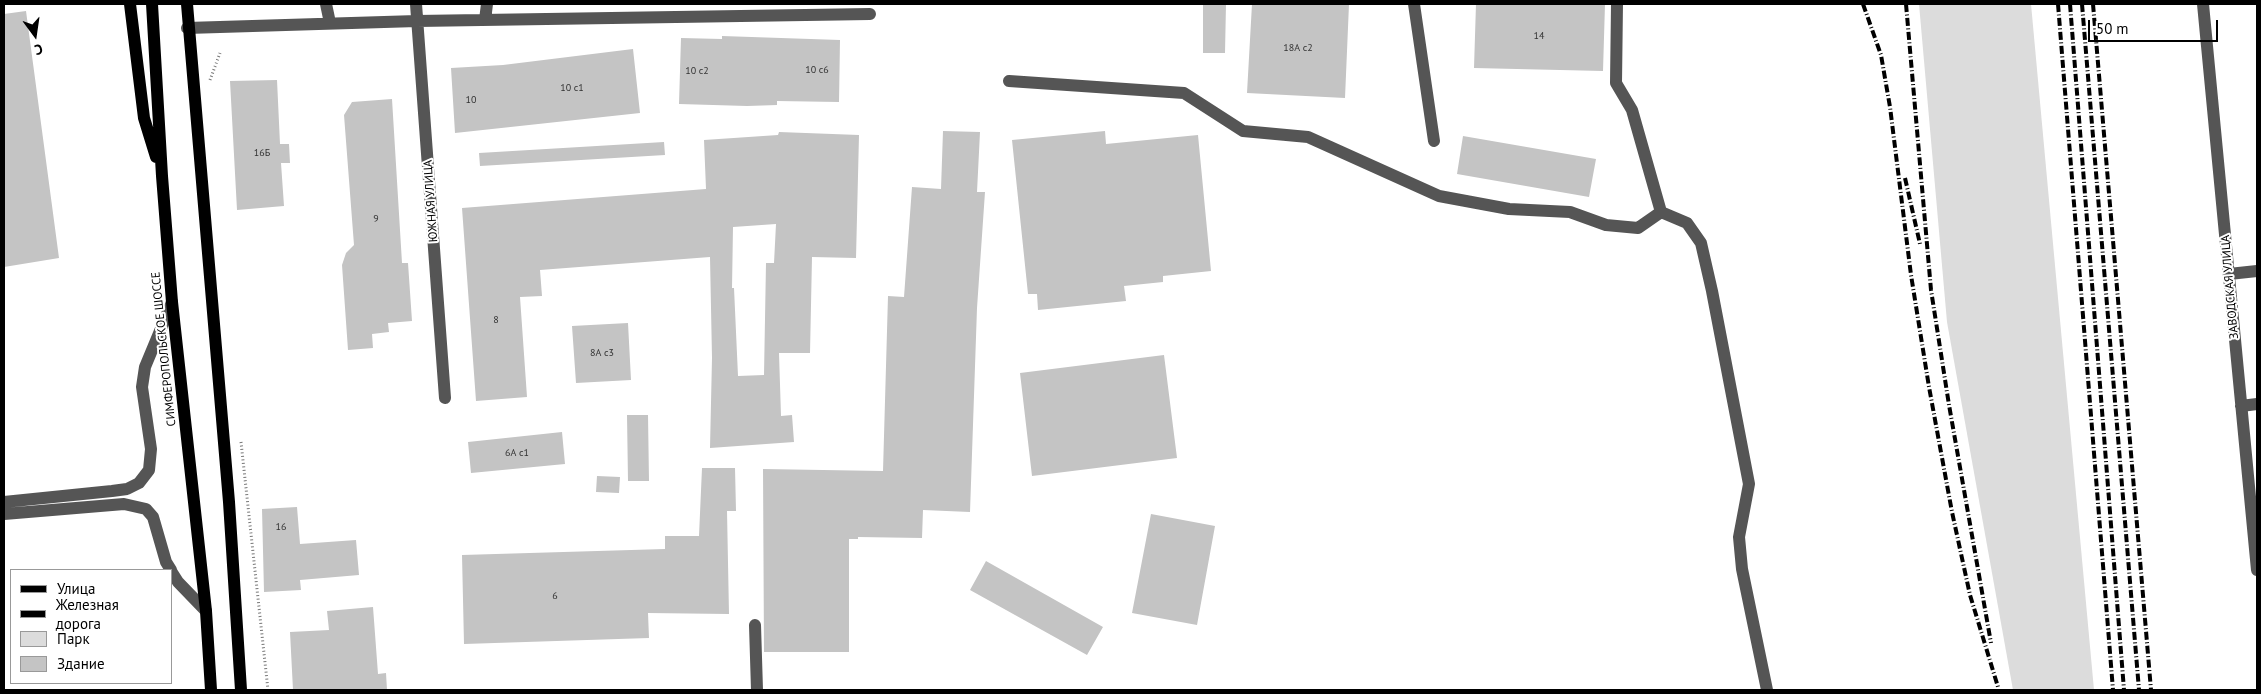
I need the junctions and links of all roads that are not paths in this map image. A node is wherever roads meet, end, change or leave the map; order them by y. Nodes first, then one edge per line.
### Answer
1 (130, 4) edge
2 (152, 4) edge
3 (188, 4) edge
4 (326, 4) edge
5 (416, 4) edge
6 (487, 4) edge
7 (1414, 4) edge
8 (1618, 4) edge
9 (2203, 4) edge
10 (870, 14) dead end
11 (485, 20) junction
12 (417, 21) junction
13 (188, 23) junction
14 (330, 23) junction
15 (1008, 80) dead end
16 (1434, 141) dead end
17 (162, 176) junction
18 (1661, 212) junction
19 (2257, 271) edge
20 (2229, 274) junction
21 (172, 302) junction
22 (445, 398) dead end
23 (2257, 404) edge
24 (2241, 406) junction
25 (4, 502) edge
26 (4, 514) edge
27 (170, 569) edge
28 (2257, 570) edge
29 (172, 573) edge
30 (206, 611) junction
31 (755, 625) dead end
32 (211, 690) edge
33 (241, 690) edge
34 (757, 690) edge
35 (1767, 690) edge

1 - 17 main road
2 - 17 main road, СИМФЕРОПОЛЬСКОЕ ШОССЕ
3 - 13 main road
4 - 14 street
5 - 12 street, ЮЖНАЯ УЛИЦА
6 - 11 street
7 - 16 street
8 - 18 street
9 - 20 street, ЗАВОДСКАЯ УЛИЦА
10 - 11 street
11 - 12 street
12 - 14 street
12 - 22 street, ЮЖНАЯ УЛИЦА
13 - 14 street
13 - 33 main road
15 - 18 street
17 - 21 main road, СИМФЕРОПОЛЬСКОЕ ШОССЕ
18 - 35 street
19 - 20 street
20 - 24 street, ЗАВОДСКАЯ УЛИЦА
21 - 25 street
21 - 30 main road, СИМФЕРОПОЛЬСКОЕ ШОССЕ
23 - 24 street
24 - 28 street, ЗАВОДСКАЯ УЛИЦА
26 - 27 street
29 - 30 street
30 - 32 main road, СИМФЕРОПОЛЬСКОЕ ШОССЕ
31 - 34 street

